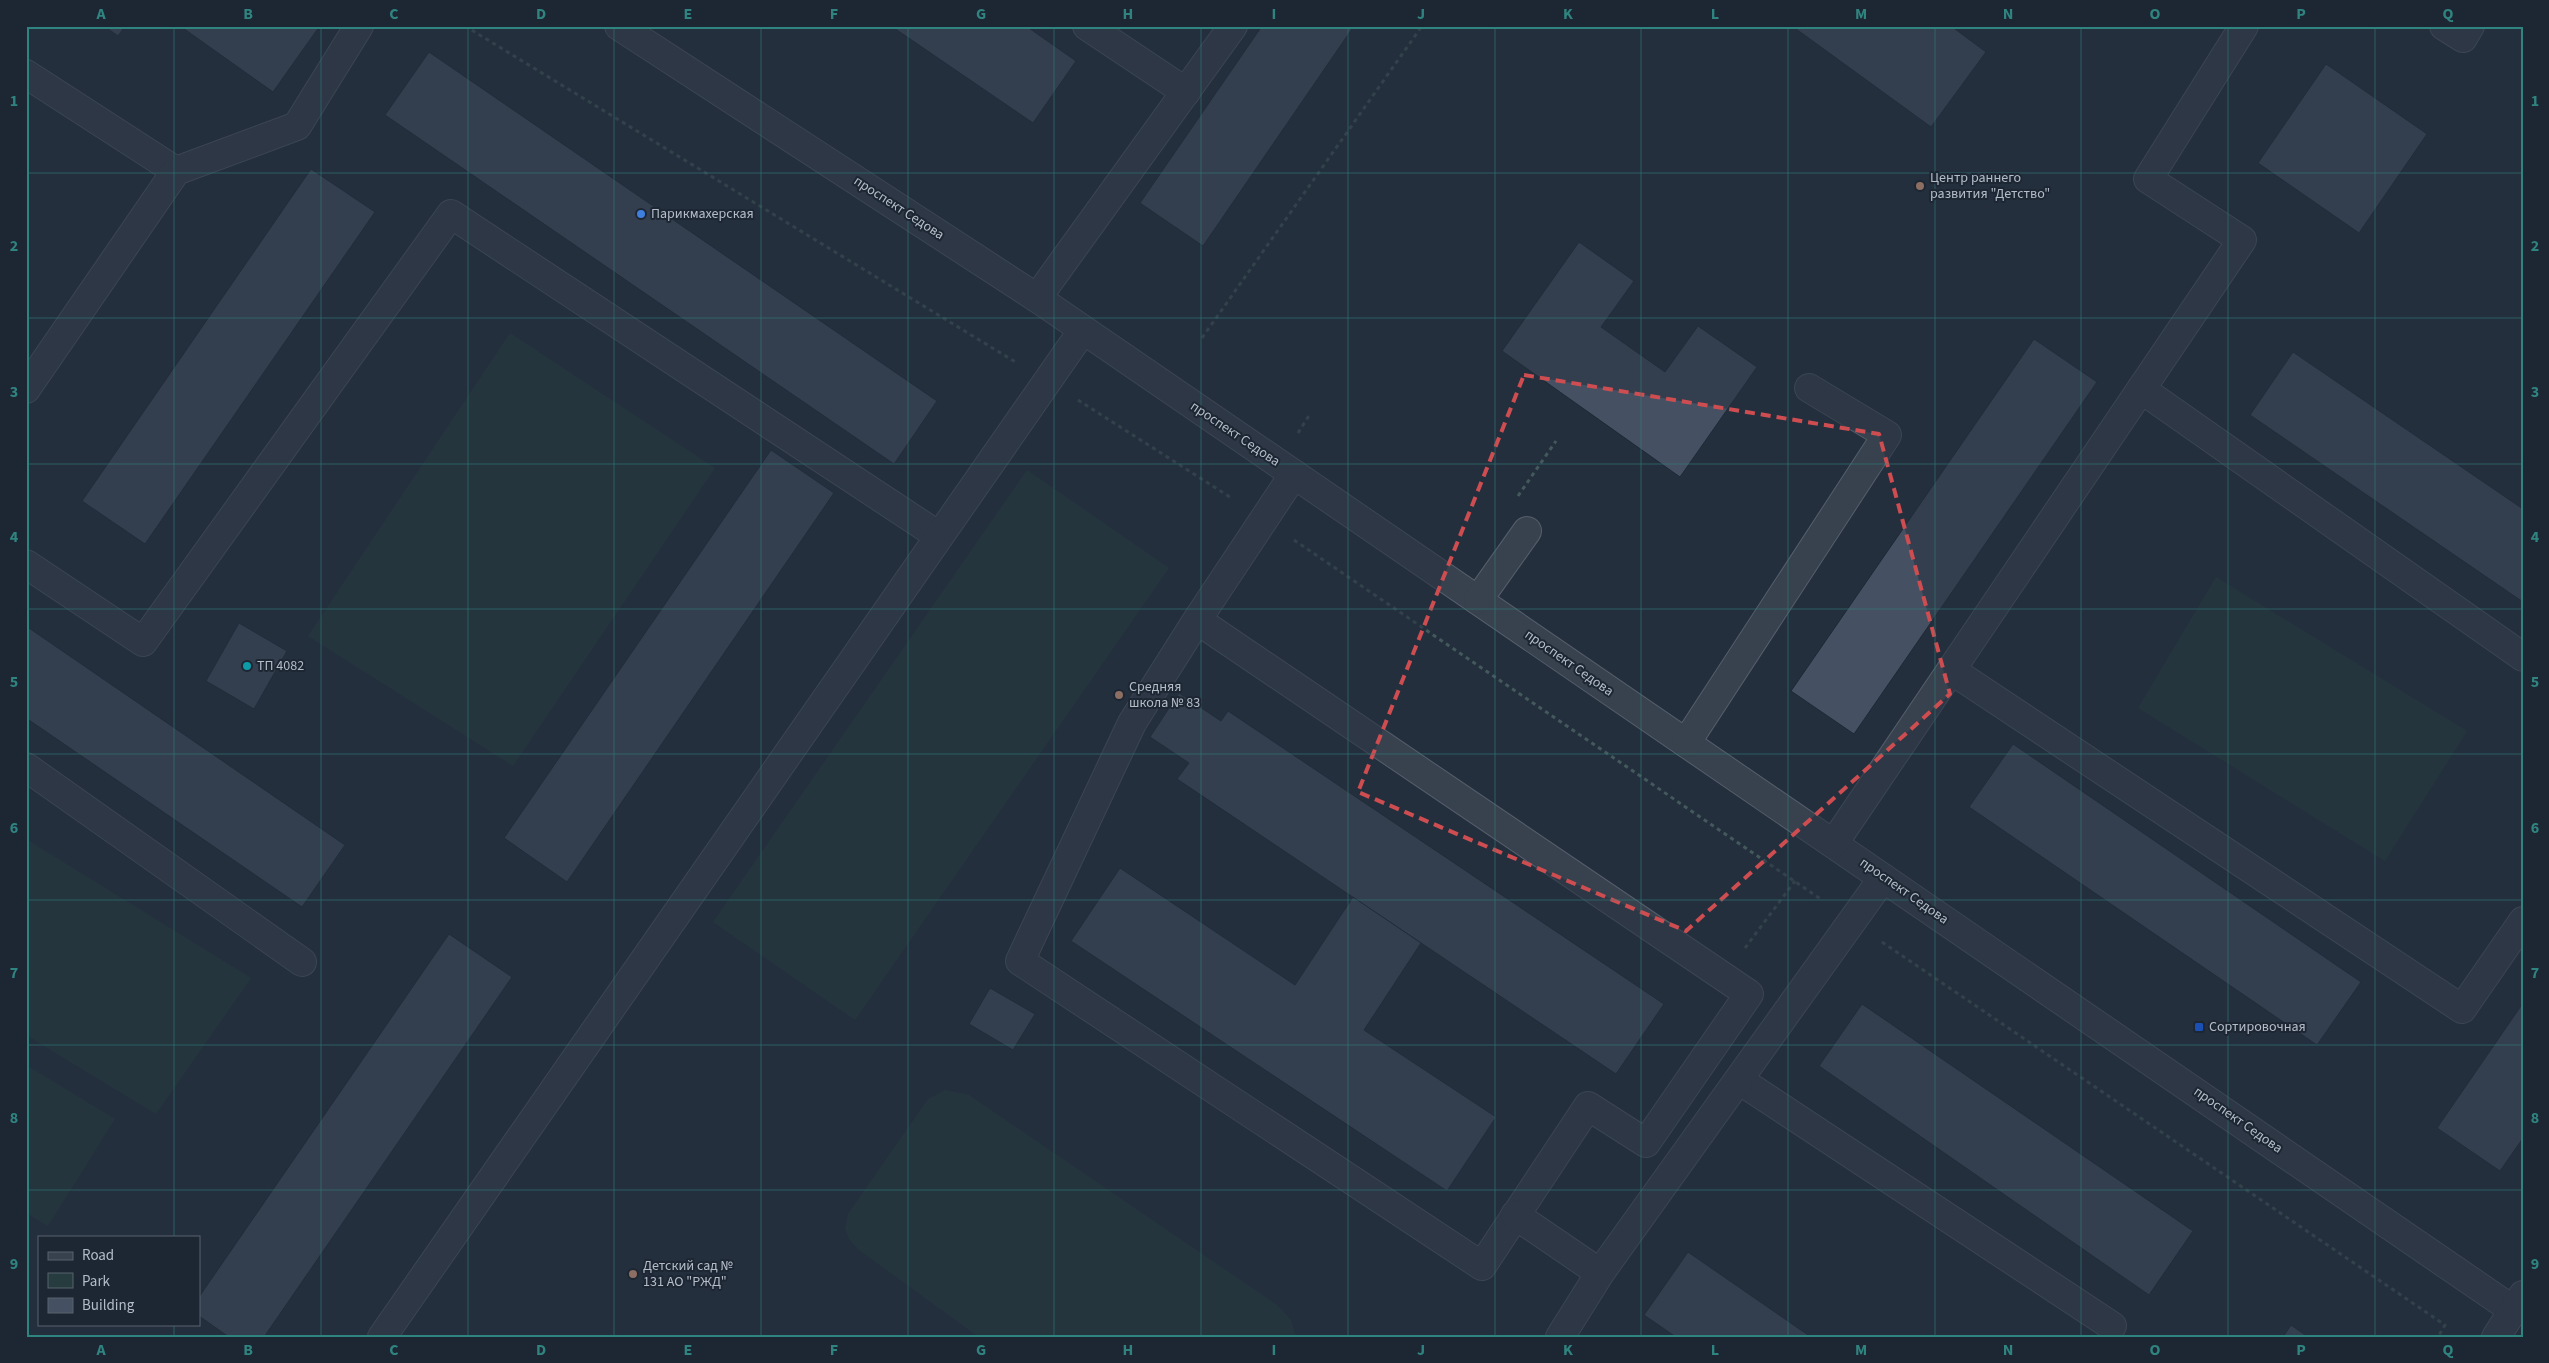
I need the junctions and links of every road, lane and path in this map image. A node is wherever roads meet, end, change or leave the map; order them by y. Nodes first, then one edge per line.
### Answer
1 (359, 26) edge
2 (465, 26) edge
3 (619, 26) edge
4 (1087, 26) edge
5 (1233, 26) edge
6 (1422, 26) edge
7 (2244, 26) edge
8 (2444, 26) edge
9 (2470, 26) edge
10 (26, 74) edge
11 (1186, 92) junction
12 (176, 172) junction
13 (1037, 298) junction
14 (1083, 330) junction
15 (1202, 338) dead end
16 (1047, 381) junction
17 (1809, 388) dead end
18 (26, 389) edge
19 (2141, 389) junction
20 (1556, 441) dead end
21 (1294, 474) junction
22 (1514, 502) dead end
23 (1264, 520) junction
24 (1527, 531) dead end
25 (939, 536) junction
26 (26, 564) edge
27 (1478, 600) junction
28 (1197, 620) junction
29 (2523, 657) edge
30 (1951, 670) junction
31 (1686, 743) junction
32 (26, 767) edge
33 (1834, 843) junction
34 (1883, 878) junction
35 (1852, 921) junction
36 (2523, 921) edge
37 (302, 962) dead end
38 (1739, 1080) junction
39 (1515, 1215) junction
40 (1600, 1273) junction
41 (2518, 1302) edge
42 (2112, 1326) dead end
43 (382, 1337) edge
44 (1560, 1337) edge
45 (2438, 1337) edge
46 (2496, 1337) edge

1 - 12 street
2 - 16 path
3 - 13 street, проспект Седова
4 - 11 street
5 - 11 street
6 - 15 path
7 - 19 street
8 - 9 street
10 - 12 street
11 - 13 street
12 - 18 street
13 - 14 street, проспект Седова
14 - 16 street
14 - 21 street, проспект Седова
16 - 23 path
16 - 25 street
17 - 31 street
19 - 29 street
19 - 30 street
20 - 22 path
21 - 23 street
21 - 27 street, проспект Седова
23 - 28 street
23 - 35 path
24 - 27 street
25 - 26 street
25 - 43 street
27 - 31 street, проспект Седова
28 - 39 street
28 - 39 street
30 - 33 street
30 - 36 street
31 - 33 street, проспект Седова
32 - 37 street
33 - 34 street, проспект Седова
34 - 35 street
34 - 41 street, проспект Седова
35 - 38 street
35 - 45 path
38 - 40 street
38 - 42 street
39 - 40 street
40 - 44 street
41 - 46 street

